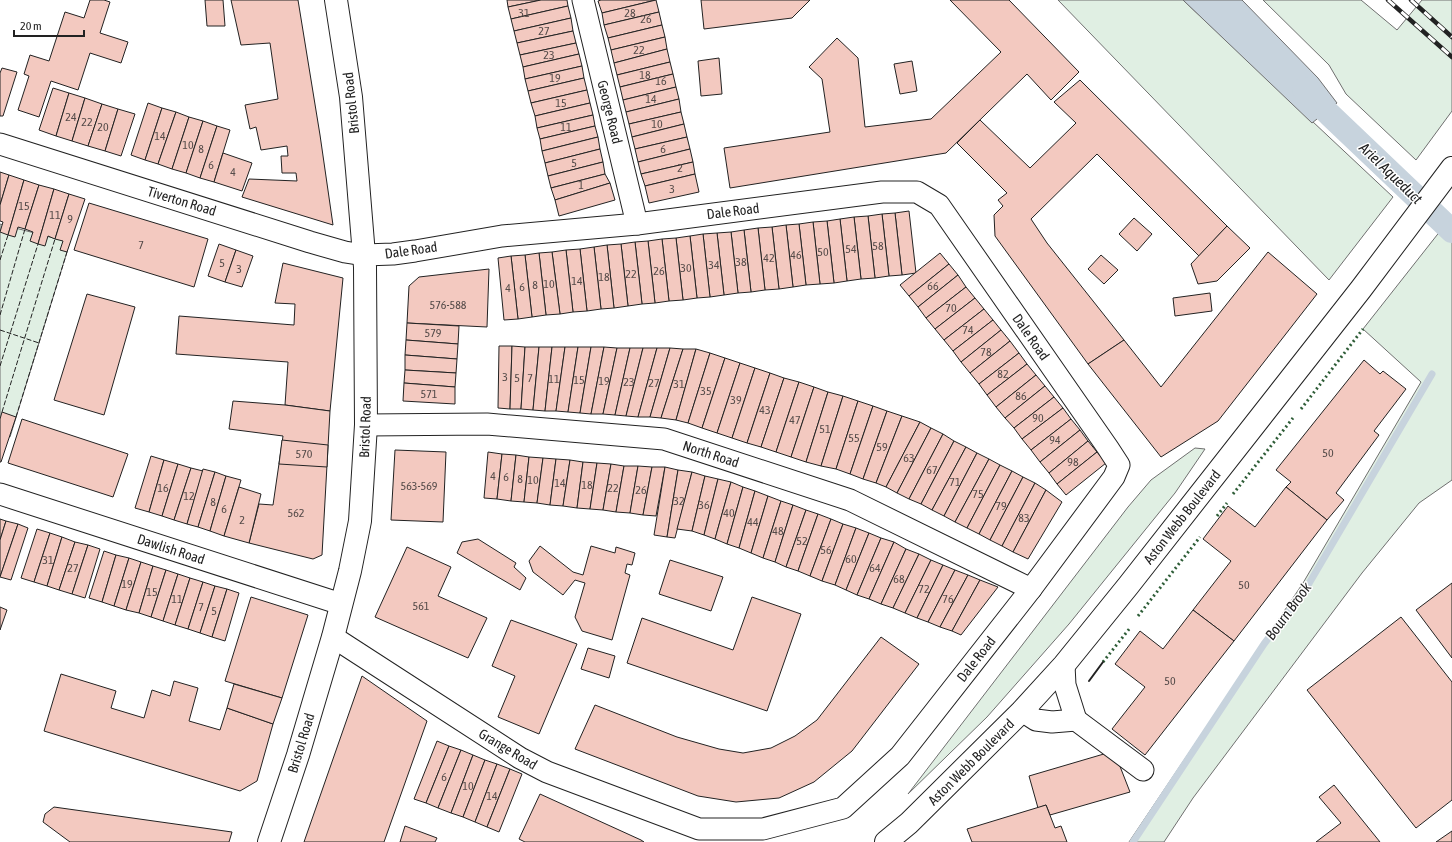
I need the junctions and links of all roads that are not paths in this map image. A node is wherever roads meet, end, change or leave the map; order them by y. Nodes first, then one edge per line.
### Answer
1 (336, 0) edge
2 (583, 0) edge
3 (0, 144) edge
4 (1452, 168) edge
5 (637, 224) junction
6 (364, 255) junction
7 (366, 425) junction
8 (0, 494) edge
9 (1031, 589) junction
10 (342, 604) junction
11 (333, 637) junction
12 (1064, 665) junction
13 (1022, 711) junction
14 (1076, 720) junction
15 (1143, 770) dead end
16 (699, 829) joint
17 (269, 842) edge
18 (886, 842) edge

1 - 6 main road, Bristol Road
2 - 5 street, George Road
3 - 6 street, Tiverton Road
4 - 12 main road, Aston Webb Boulevard
5 - 6 street, Dale Road
5 - 9 street, Dale Road
6 - 7 main road, Bristol Road
7 - 9 street, North Road
7 - 10 main road, Bristol Road
8 - 10 street, Dawlish Road
9 - 16 street, Dale Road
10 - 11 main road, Bristol Road
11 - 16 street, Grange Road
11 - 17 main road, Bristol Road
12 - 13 main road, Aston Webb Boulevard
12 - 14 street
13 - 14 street
13 - 18 main road, Aston Webb Boulevard
14 - 15 street

